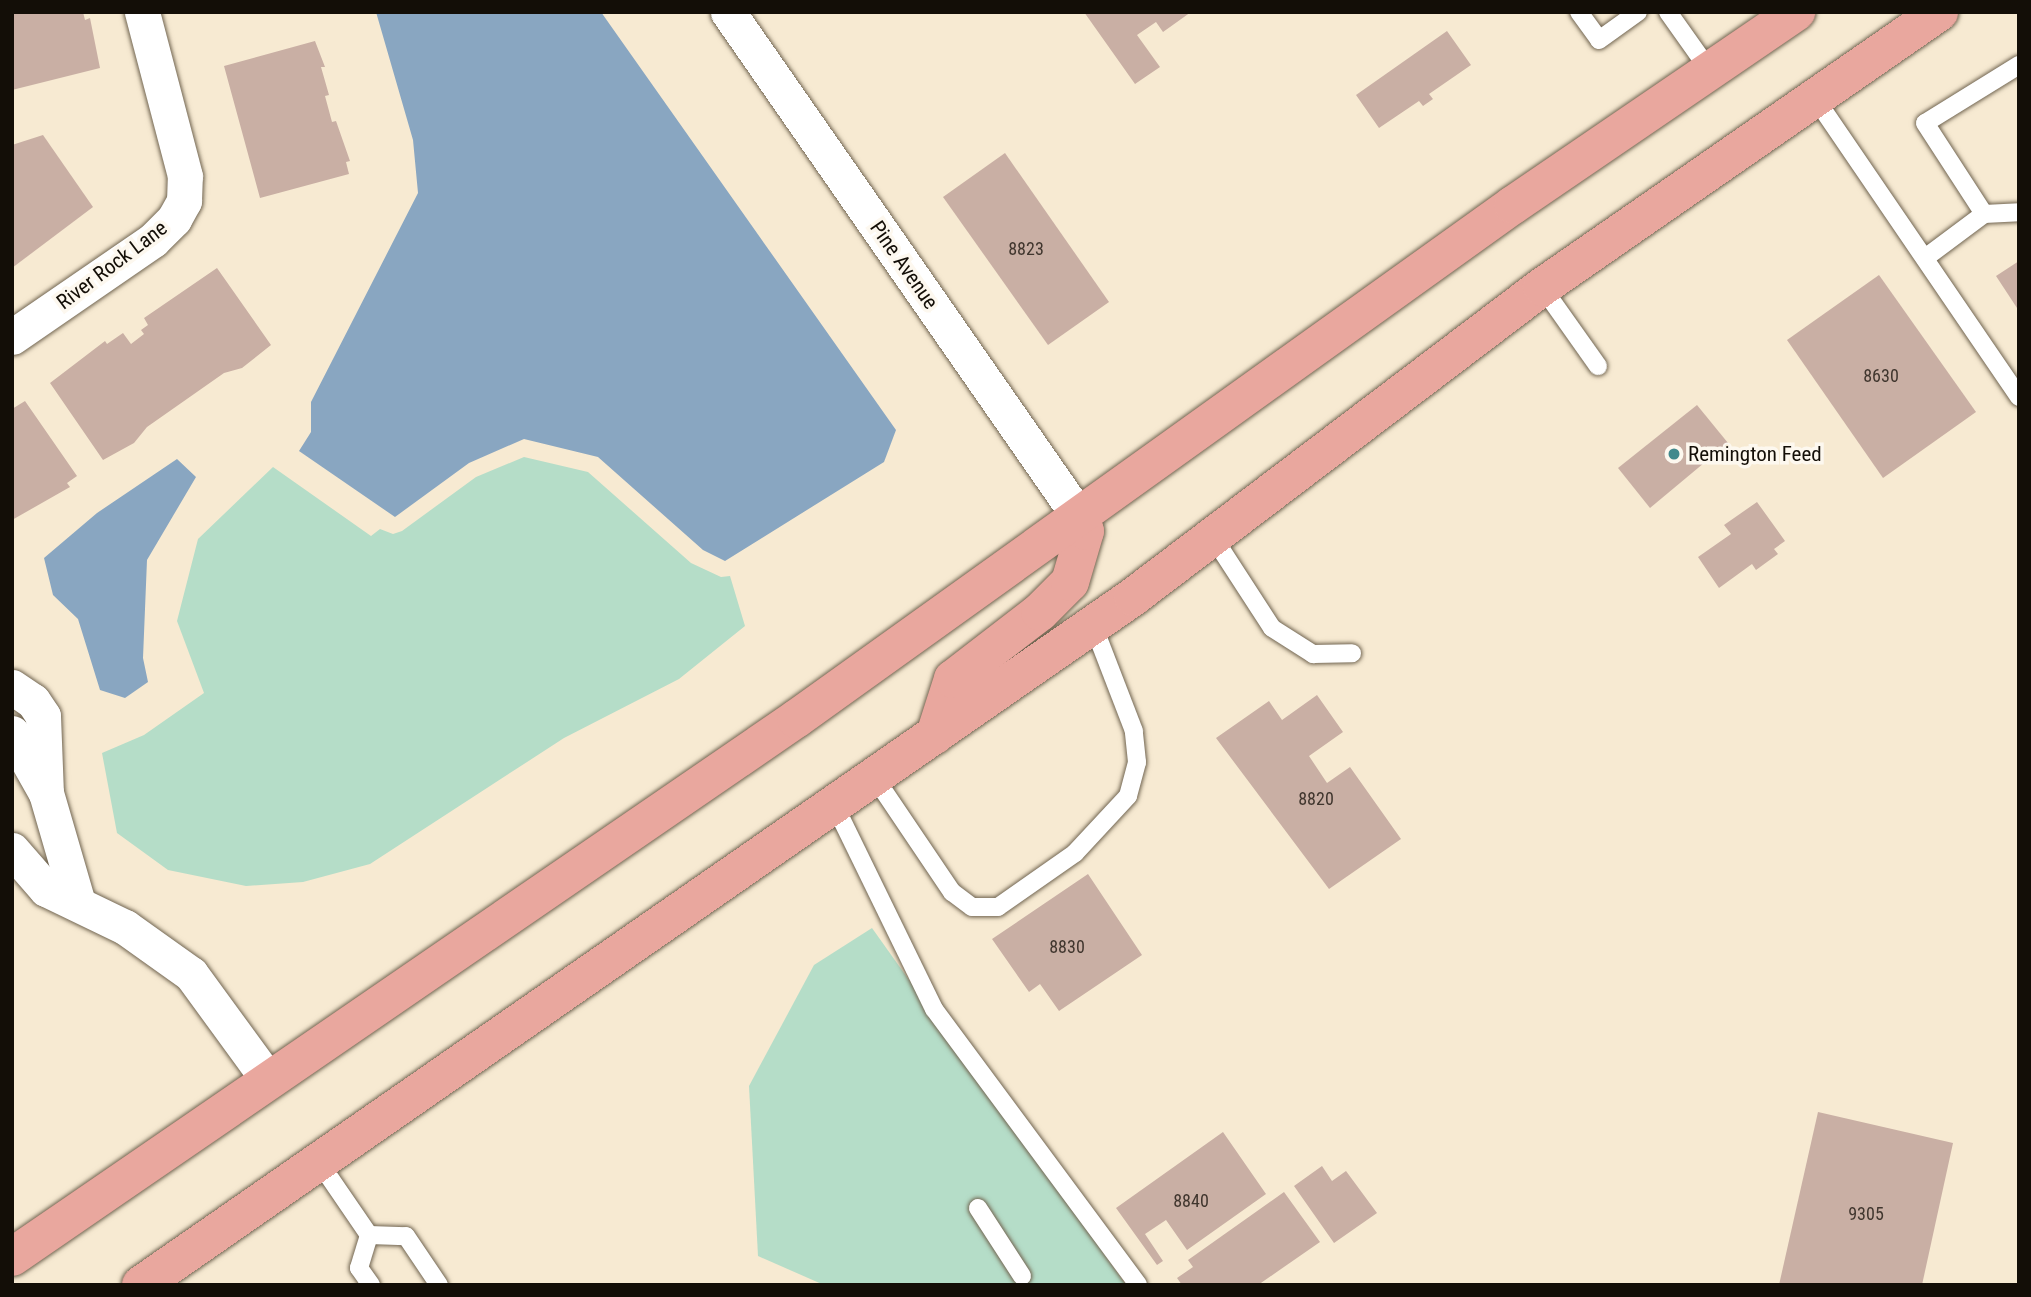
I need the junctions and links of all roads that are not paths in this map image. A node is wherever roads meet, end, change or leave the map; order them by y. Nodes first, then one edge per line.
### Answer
1 (142, 12) edge
2 (729, 12) edge
3 (1579, 12) edge
4 (1638, 12) edge
5 (1668, 12) edge
6 (1796, 12) edge
7 (1939, 12) edge
8 (2019, 65) edge
9 (1710, 71) junction
10 (1815, 98) junction
11 (2019, 212) edge
12 (1984, 214) junction
13 (1924, 258) junction
14 (1542, 287) junction
15 (12, 337) edge
16 (1598, 366) dead end
17 (2019, 397) edge
18 (1080, 518) junction
19 (1213, 537) junction
20 (1093, 625) junction
21 (1352, 653) dead end
22 (12, 687) edge
23 (12, 733) edge
24 (935, 734) junction
25 (875, 778) junction
26 (46, 793) junction
27 (835, 806) junction
28 (12, 850) edge
29 (78, 903) junction
30 (269, 1081) junction
31 (318, 1162) junction
32 (978, 1208) dead end
33 (369, 1235) junction
34 (12, 1257) edge
35 (1020, 1282) edge
36 (141, 1285) edge
37 (371, 1285) edge
38 (439, 1285) edge
39 (1138, 1285) edge

1 - 15 street, River Rock Lane
2 - 18 street, Pine Avenue
3 - 4 lane
5 - 9 lane
6 - 9 main road
7 - 10 main road
8 - 12 lane
9 - 18 main road
10 - 13 lane
10 - 14 main road
11 - 12 lane
12 - 13 lane
13 - 17 lane
14 - 16 lane
14 - 19 main road
18 - 24 main road
18 - 30 main road
19 - 20 main road
19 - 21 lane
20 - 24 main road
20 - 25 lane
22 - 26 street
23 - 26 street
24 - 25 main road
25 - 27 main road
26 - 29 street
27 - 31 main road
27 - 39 lane
28 - 29 street
29 - 30 street
30 - 34 main road
31 - 33 lane
31 - 36 main road
32 - 35 lane
33 - 37 lane
33 - 38 lane

